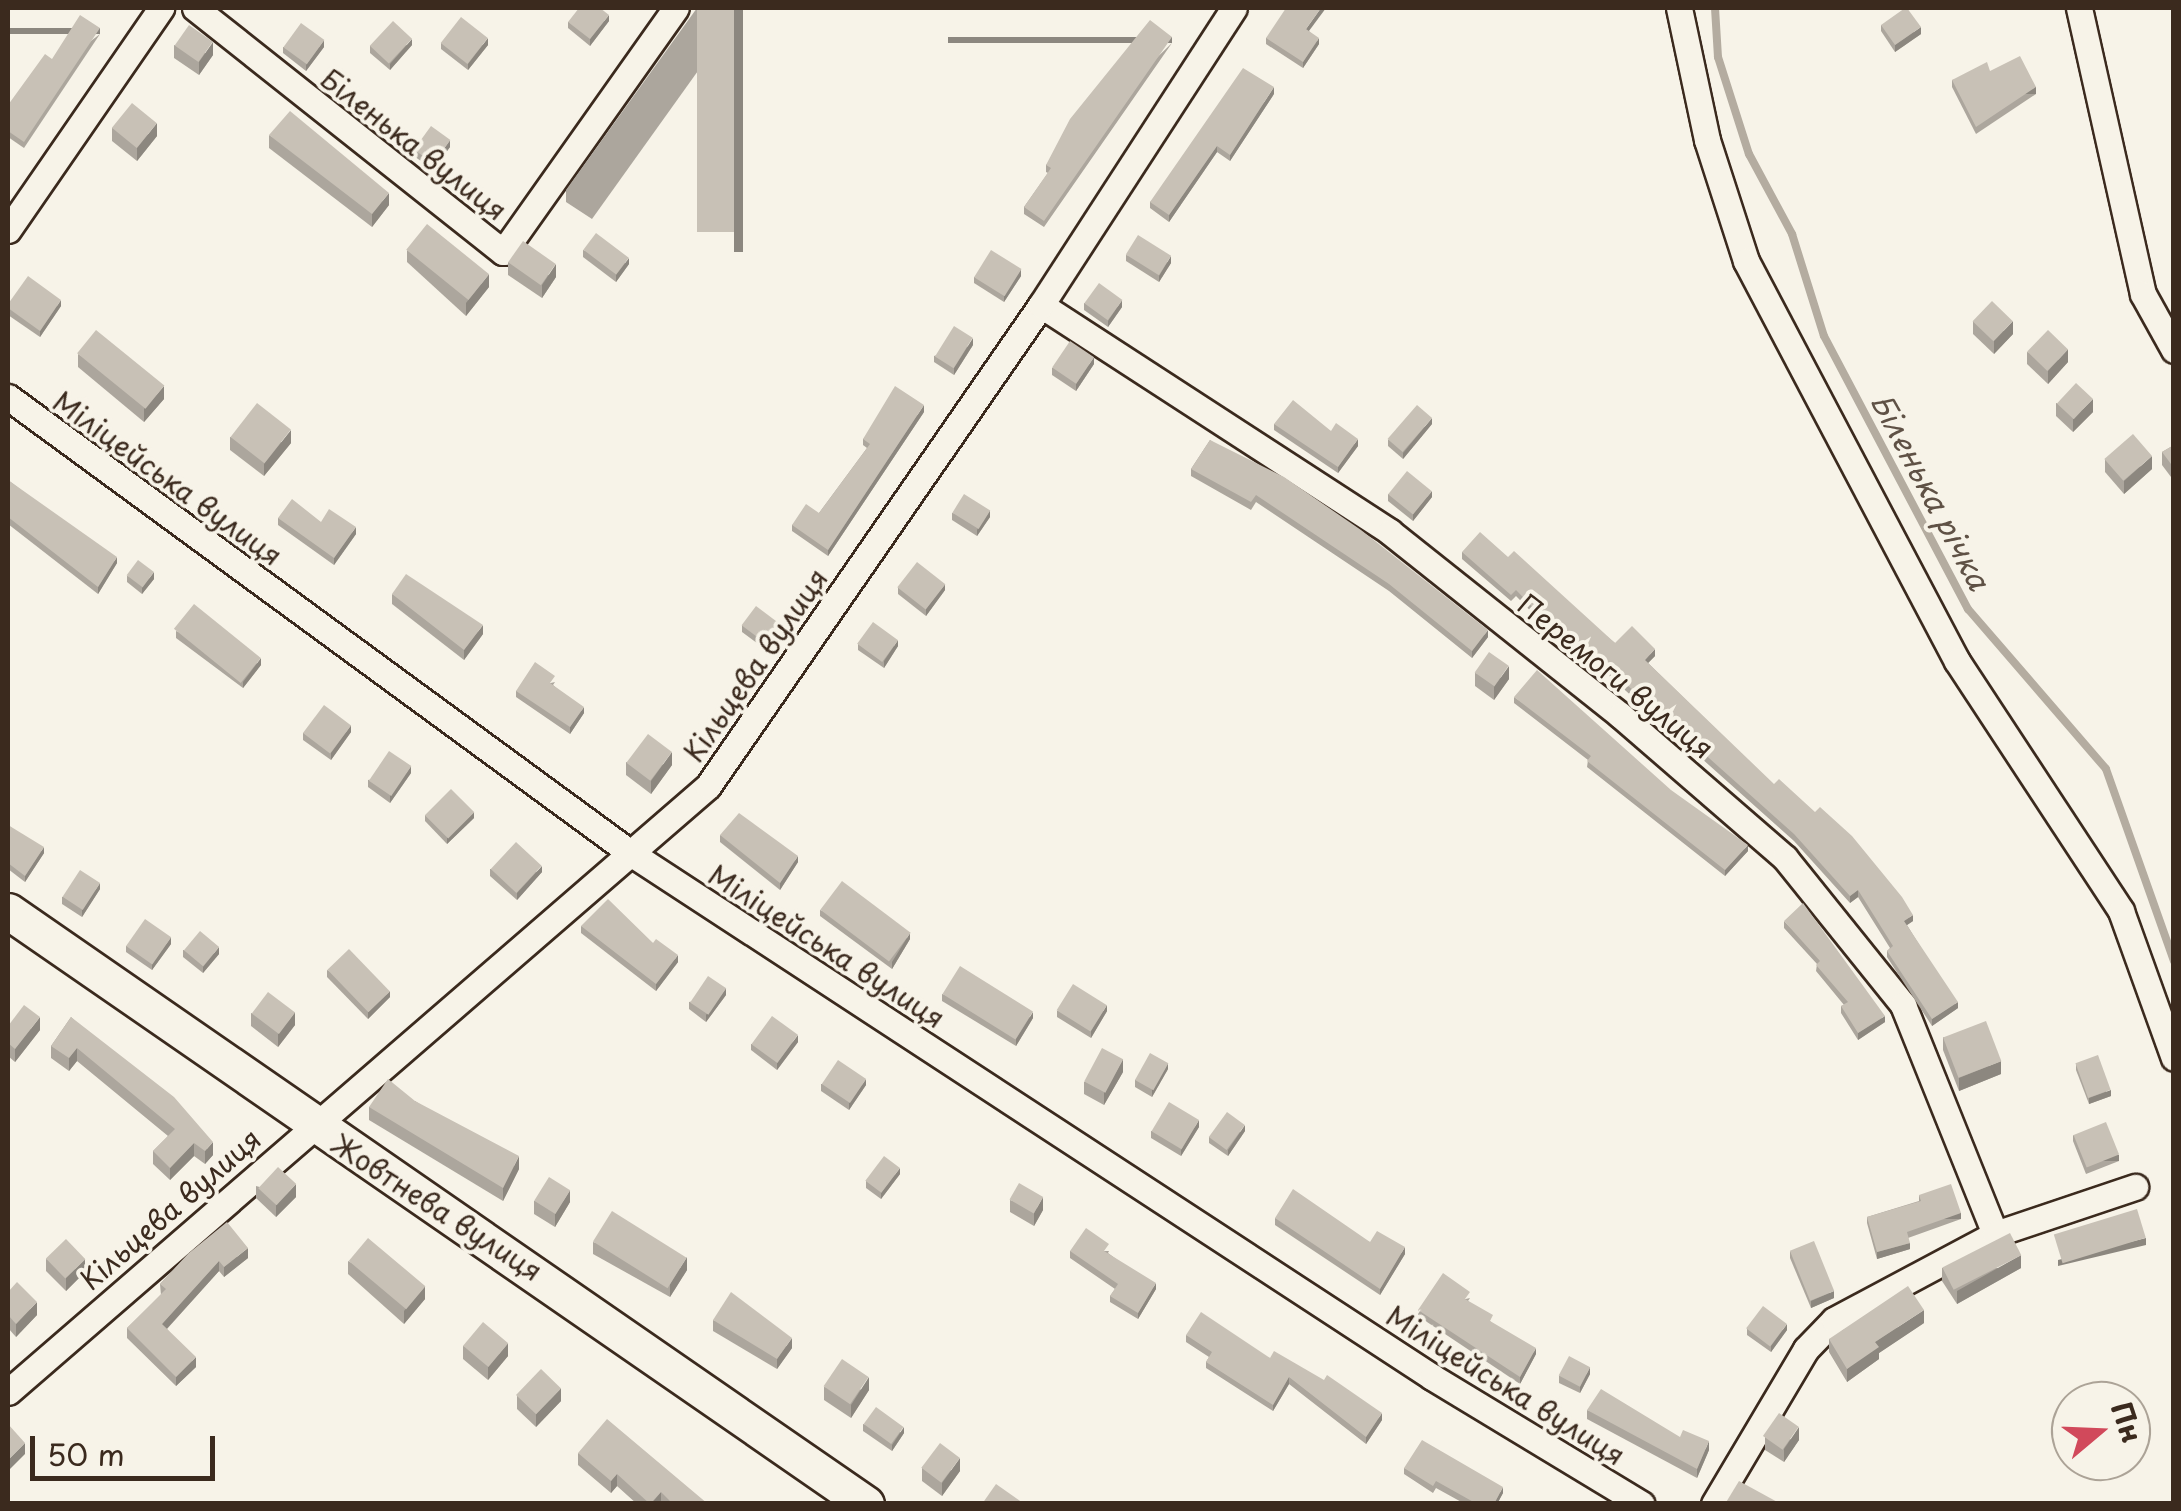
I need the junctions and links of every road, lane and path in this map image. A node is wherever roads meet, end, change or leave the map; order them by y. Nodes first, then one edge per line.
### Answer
1 (161, 8) edge
2 (195, 8) edge
3 (676, 8) edge
4 (1234, 8) edge
5 (1679, 8) edge
6 (2078, 8) edge
7 (8, 230) edge
8 (1041, 305) junction
9 (2174, 350) edge
10 (8, 397) edge
11 (632, 854) junction
12 (8, 910) edge
13 (2174, 1058) edge
14 (312, 1125) junction
15 (2134, 1187) dead end
16 (1994, 1234) junction
17 (8, 1392) edge
18 (866, 1504) edge
19 (1642, 1504) edge
20 (1714, 1504) edge

1 - 7 street
2 - 3 street, Біленька вулиця
4 - 8 street, Кільцева вулиця
5 - 13 street
6 - 9 street
8 - 11 street, Кільцева вулиця
8 - 16 street, Перемоги вулиця
10 - 11 street, Міліцейська вулиця
11 - 14 street, Кільцева вулиця
11 - 19 street, Міліцейська вулиця
12 - 14 main road, Жовтнева вулиця
14 - 17 street, Кільцева вулиця
14 - 18 main road, Жовтнева вулиця
15 - 16 street
16 - 20 street

